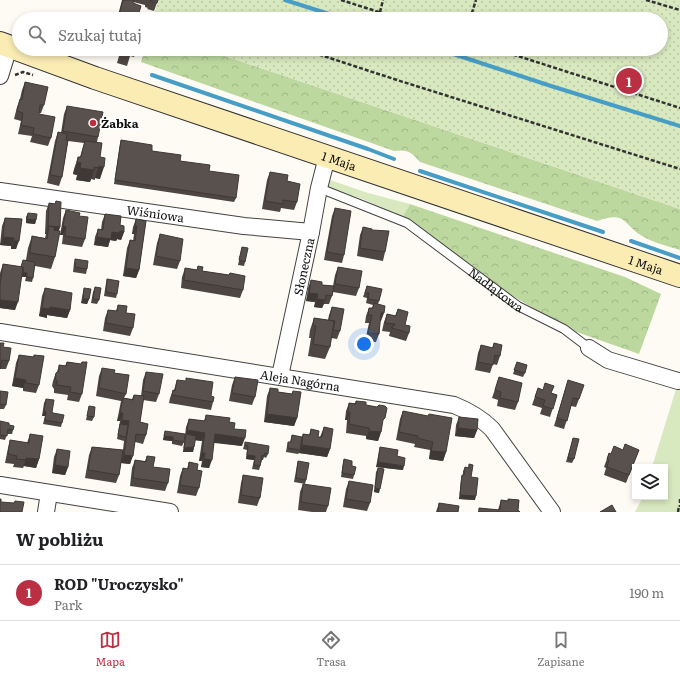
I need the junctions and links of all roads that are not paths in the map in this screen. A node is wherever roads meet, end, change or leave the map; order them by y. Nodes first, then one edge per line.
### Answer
1 (4, 45) edge
2 (34, 56) edge
3 (0, 76) edge
4 (327, 157) junction
5 (319, 188) junction
6 (0, 191) edge
7 (311, 232) junction
8 (680, 276) edge
9 (0, 332) edge
10 (589, 348) joint
11 (280, 376) junction
12 (678, 381) dead end
13 (0, 485) edge
14 (49, 493) junction
15 (46, 512) edge
16 (170, 512) edge
17 (552, 512) edge

1 - 3 street
2 - 4 main road, 1 Maja
4 - 5 street, Słoneczna
4 - 8 main road, 1 Maja
5 - 7 street, Słoneczna
5 - 10 lane, Nadłąkowa
6 - 7 street, Wiśniowa
7 - 11 street, Słoneczna
9 - 11 street, Aleja Nagórna
10 - 12 street, Nadłąkowa
11 - 17 street, Aleja Nagórna
13 - 14 street
14 - 15 street
14 - 16 street

